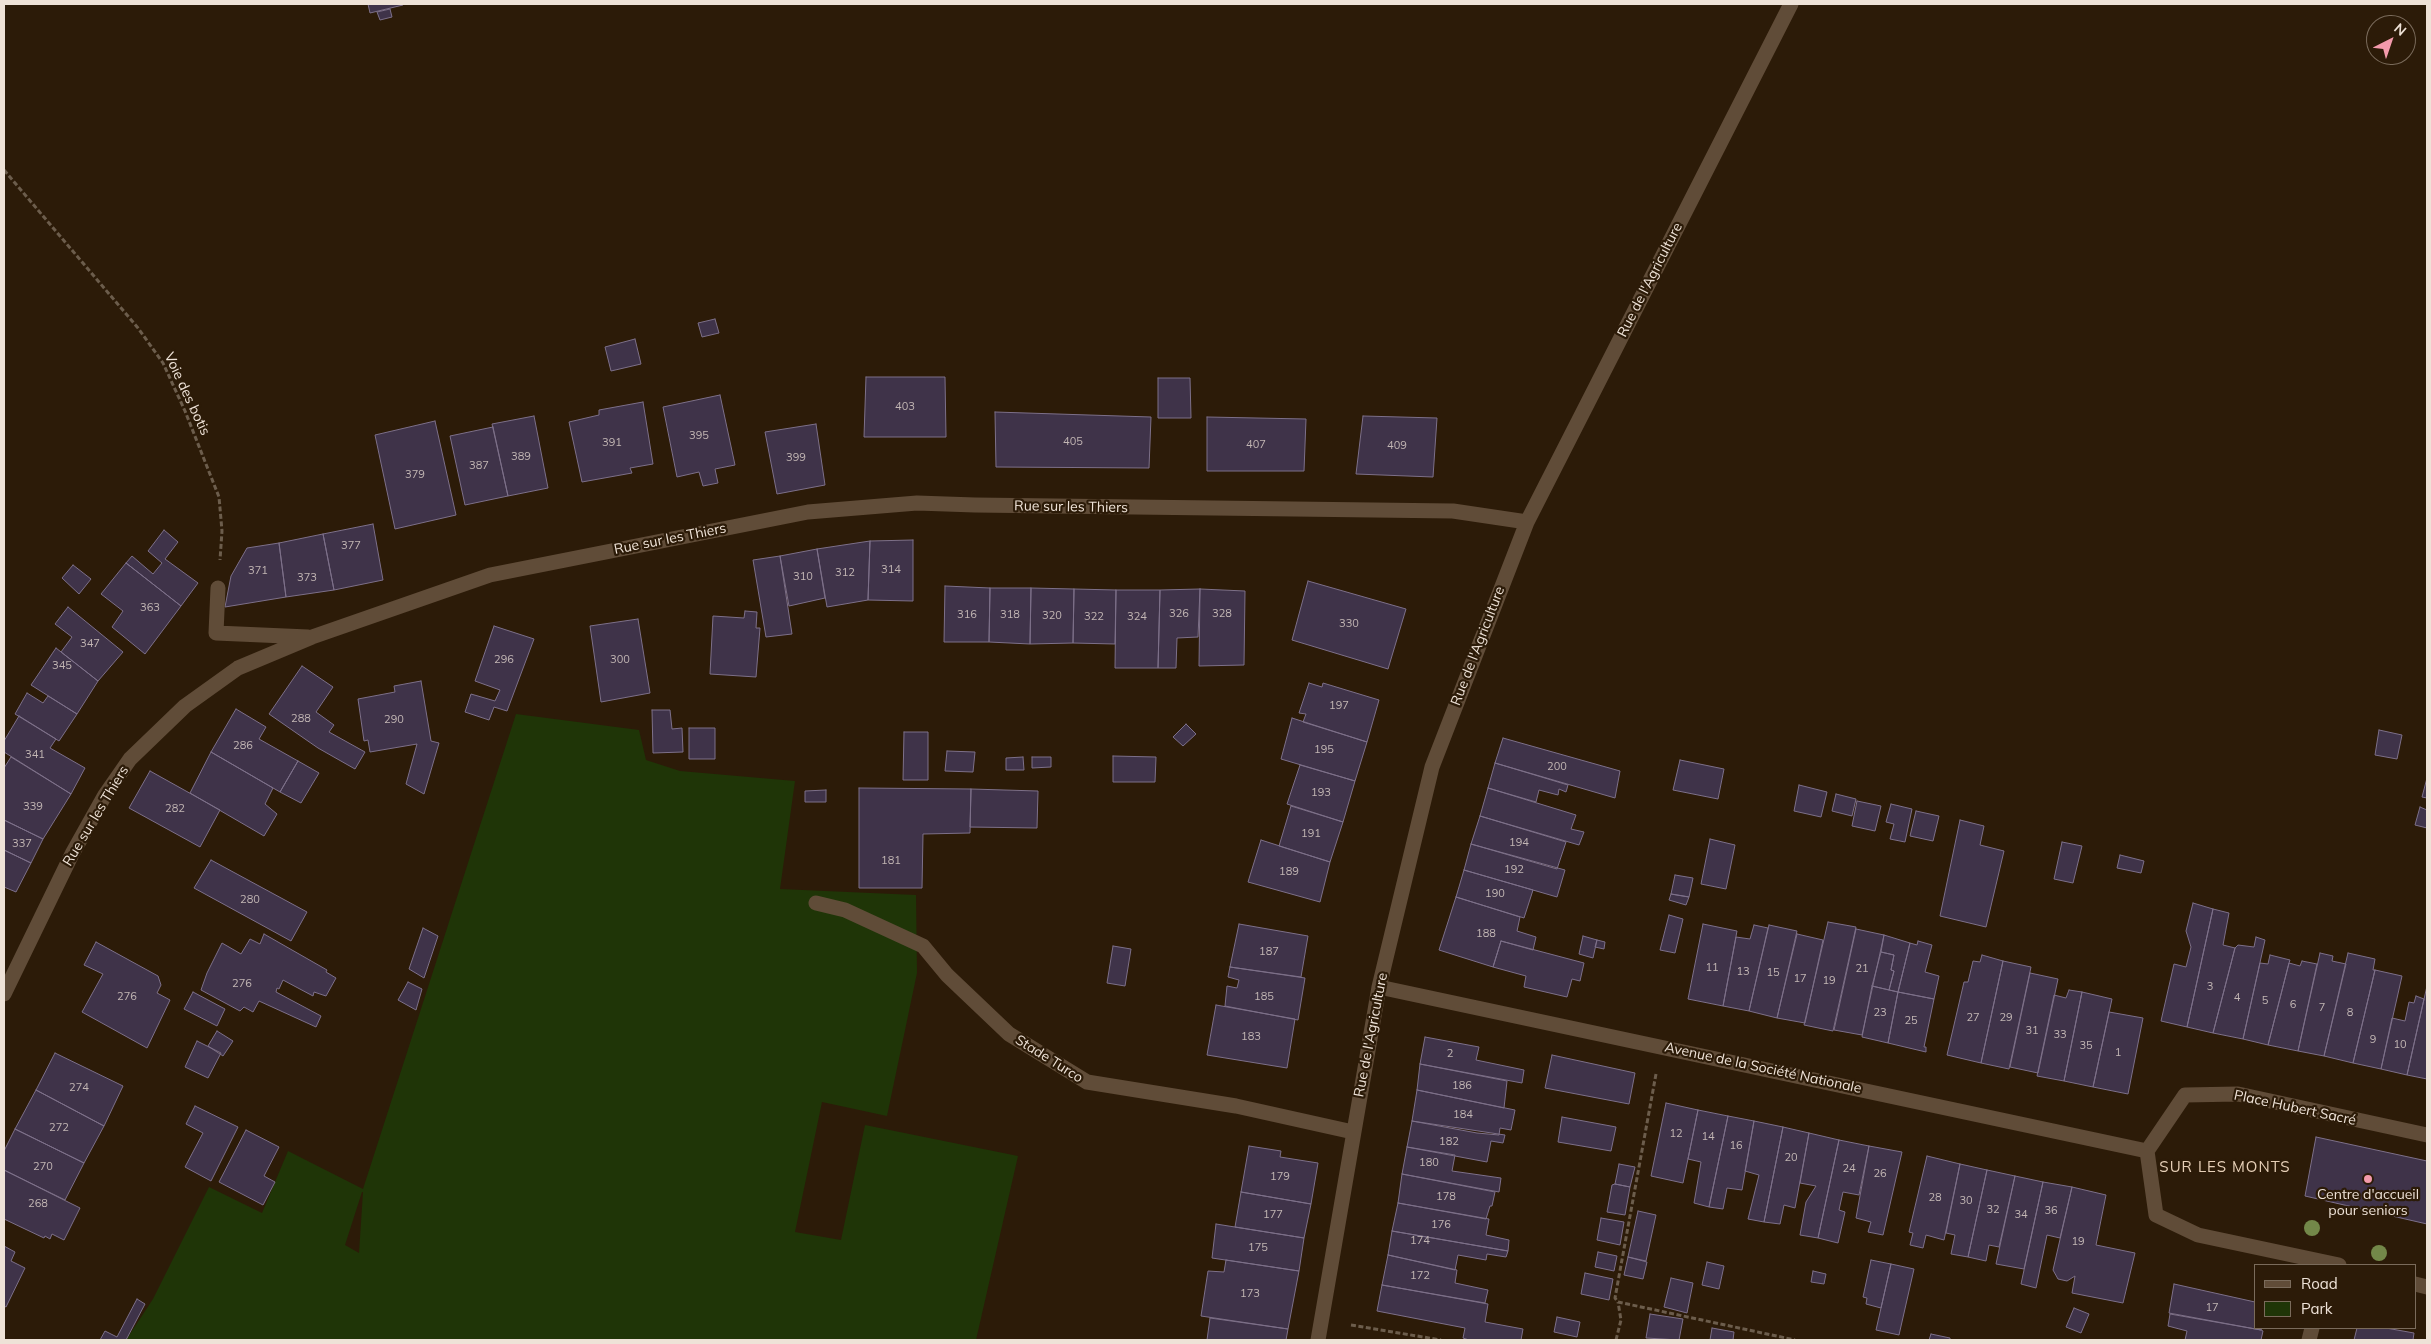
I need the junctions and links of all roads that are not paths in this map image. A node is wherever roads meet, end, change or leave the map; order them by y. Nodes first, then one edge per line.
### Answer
1 (1791, 4) edge
2 (1526, 522) junction
3 (218, 588) road end
4 (312, 637) junction
5 (816, 902) dead end
6 (1379, 987) junction
7 (4, 994) edge
8 (1353, 1132) junction
9 (2427, 1135) edge
10 (2147, 1150) junction
11 (2331, 1264) edge
12 (1318, 1340) edge

1 - 2 street, Rue de l'Agriculture
2 - 4 street, Rue sur les Thiers
2 - 6 street, Rue de l'Agriculture
3 - 4 street
4 - 7 street, Rue sur les Thiers
5 - 8 street, Stade Turco
6 - 8 street, Rue de l'Agriculture
6 - 10 street, Avenue de la Société Nationale
8 - 12 street, Rue de l'Agriculture
9 - 10 street, Place Hubert Sacré
10 - 11 street

